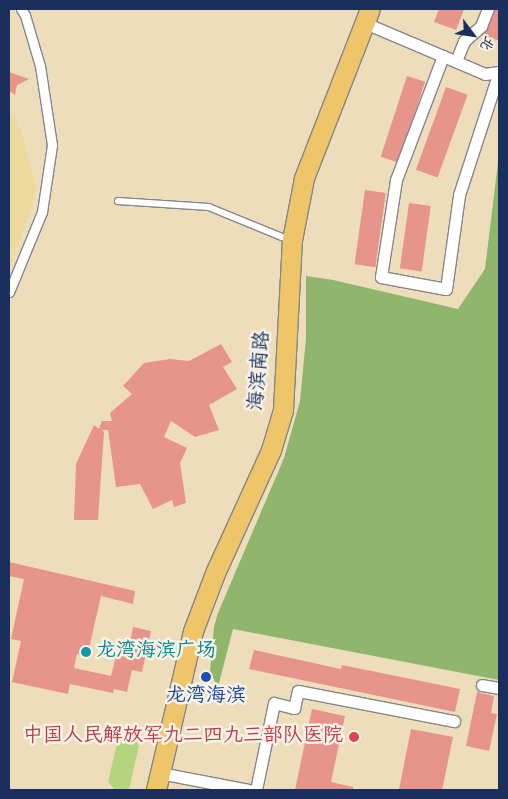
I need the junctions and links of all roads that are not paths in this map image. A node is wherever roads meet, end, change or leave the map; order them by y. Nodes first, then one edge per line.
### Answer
1 (21, 9) edge
2 (488, 9) edge
3 (365, 13) edge
4 (444, 56) junction
5 (456, 61) junction
6 (499, 72) edge
7 (118, 201) dead end
8 (282, 238) junction
9 (9, 292) edge
10 (482, 685) dead end
11 (499, 688) edge
12 (454, 721) dead end
13 (158, 782) edge
14 (146, 790) edge
15 (248, 790) edge
16 (256, 790) edge

1 - 9 street
2 - 5 street
3 - 4 street
3 - 8 highway, 海滨南路
3 - 13 highway, 海滨南路
4 - 5 street
4 - 6 street
5 - 6 street
7 - 8 lane
8 - 14 highway, 海滨南路
10 - 11 street
12 - 16 street
13 - 15 street

